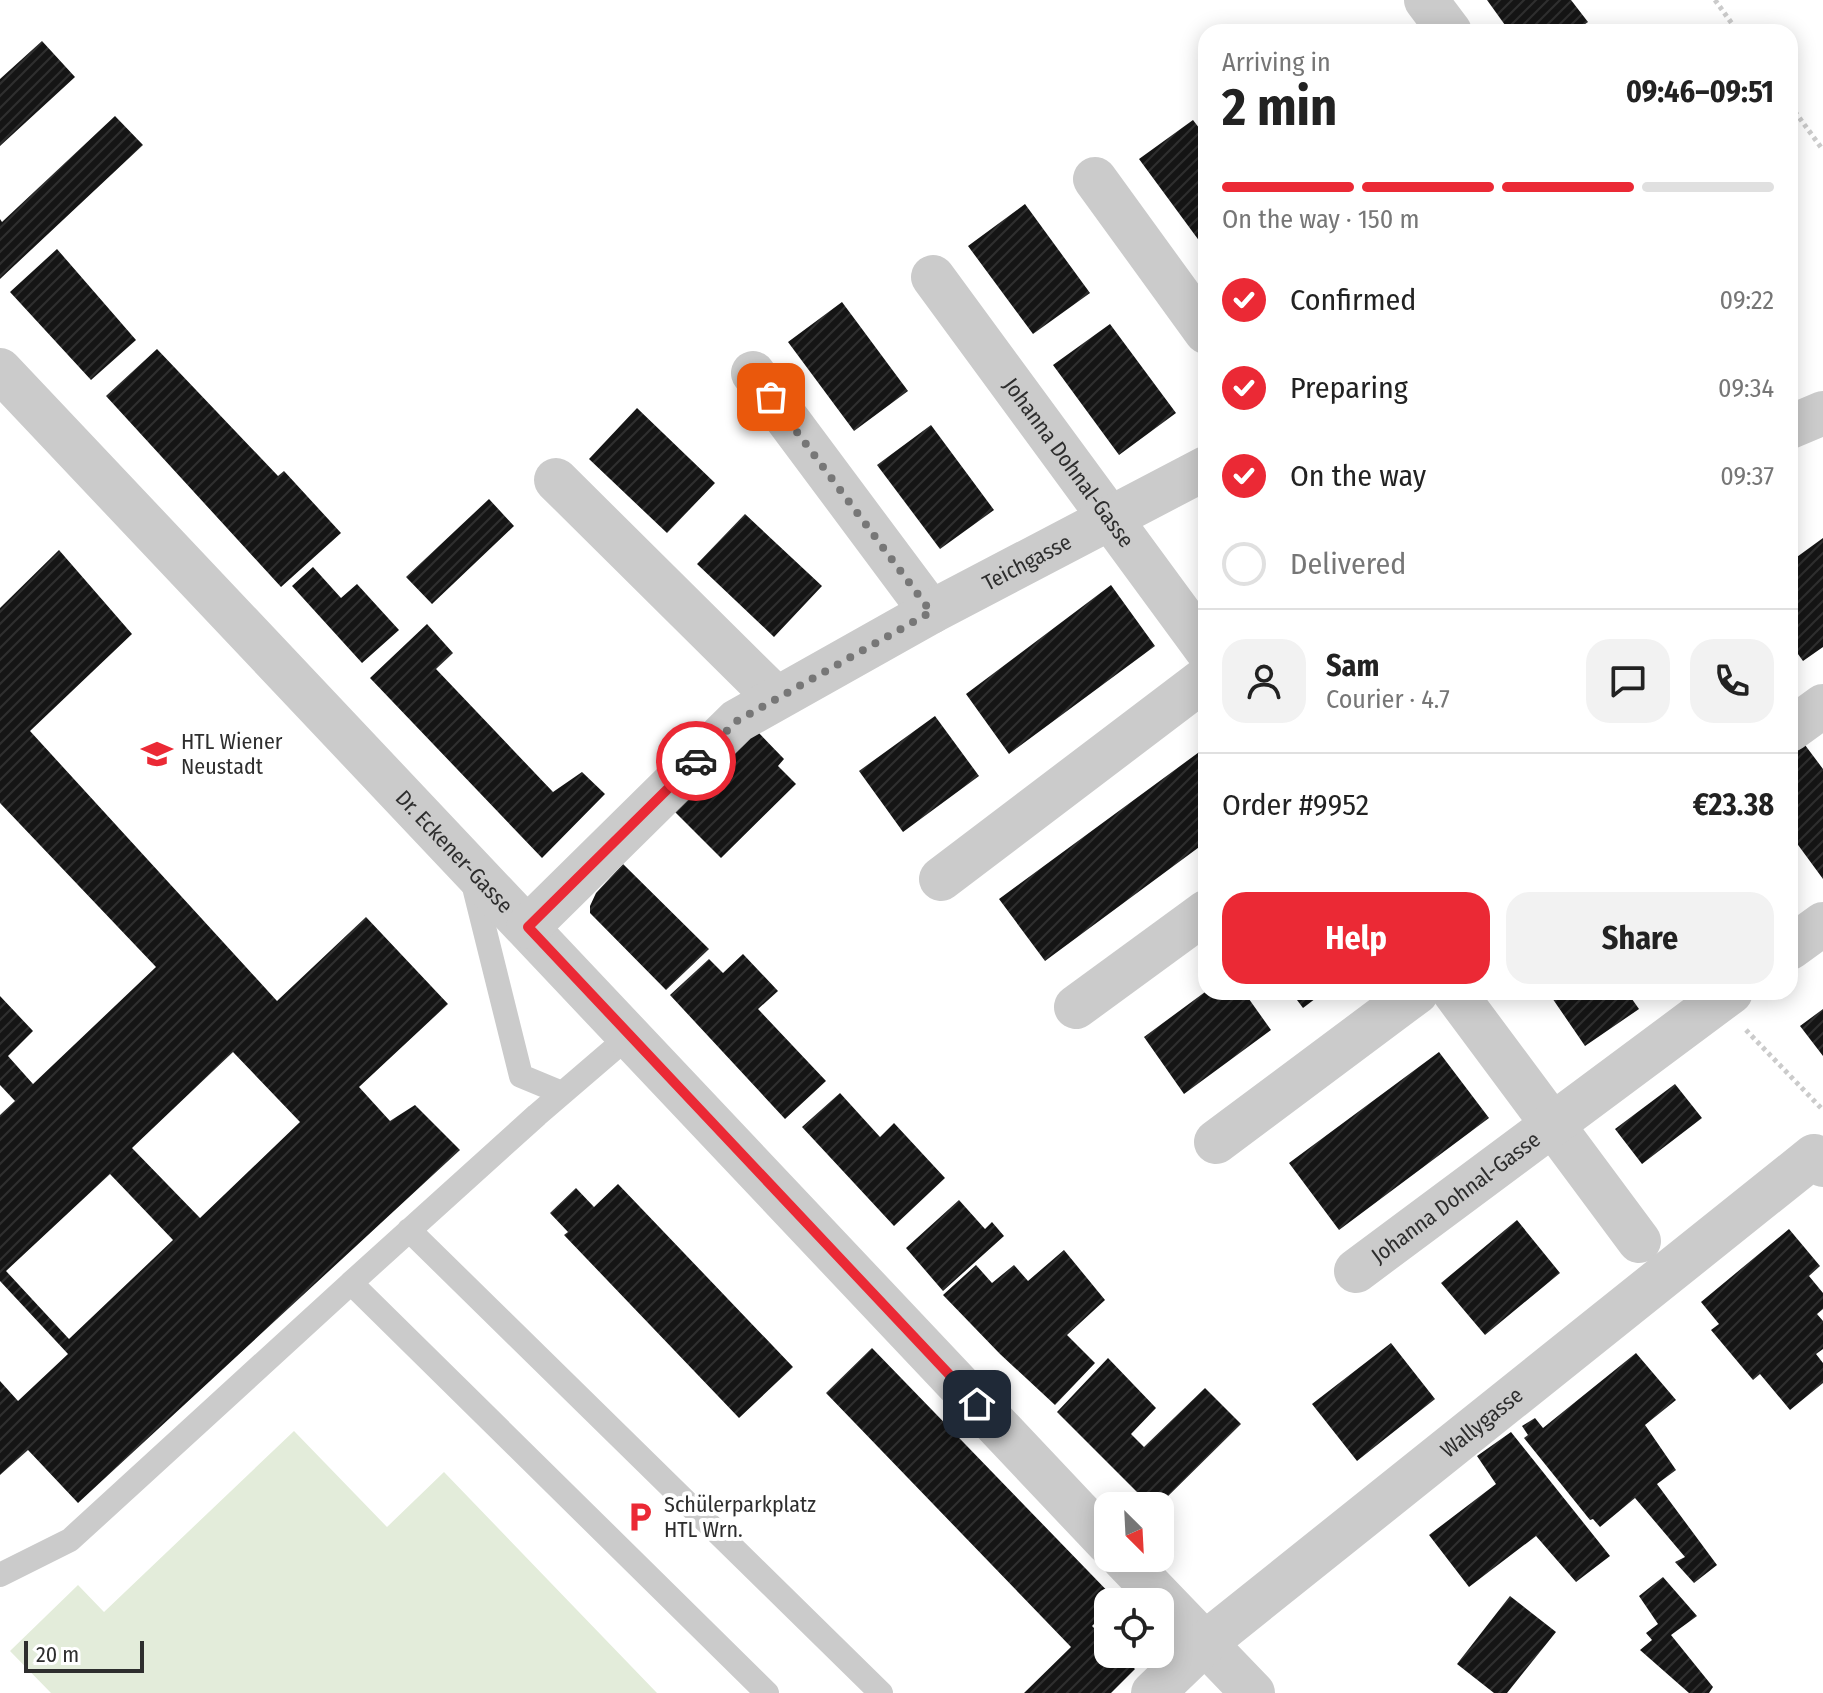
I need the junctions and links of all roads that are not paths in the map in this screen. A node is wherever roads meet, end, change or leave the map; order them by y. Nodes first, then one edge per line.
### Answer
1 (1426, 0) edge
2 (1444, 24) edge
3 (1095, 179) dead end
4 (933, 277) dead end
5 (1198, 321) edge
6 (0, 370) edge
7 (753, 373) dead end
8 (1823, 413) edge
9 (1798, 424) edge
10 (1198, 472) edge
11 (556, 480) dead end
12 (1110, 517) junction
13 (931, 612) junction
14 (1198, 638) edge
15 (1198, 684) edge
16 (775, 697) junction
17 (1823, 706) edge
18 (1798, 724) edge
19 (469, 869) junction
20 (941, 879) dead end
21 (1198, 918) edge
22 (1823, 924) edge
23 (528, 927) junction
24 (1798, 942) edge
25 (1406, 1000) edge
26 (1460, 1000) edge
27 (1721, 1000) edge
28 (1076, 1007) dead end
29 (629, 1036) junction
30 (562, 1093) junction
31 (1553, 1123) junction
32 (1216, 1142) dead end
33 (1818, 1160) edge
34 (409, 1230) junction
35 (1639, 1241) dead end
36 (1356, 1271) dead end
37 (351, 1283) junction
38 (1094, 1528) edge
39 (1136, 1572) edge
40 (0, 1575) edge
41 (1204, 1644) junction
42 (767, 1693) edge
43 (881, 1693) edge
44 (1153, 1693) edge
45 (1253, 1693) edge

1 - 2 street
3 - 5 street
4 - 12 street, Johanna Dohnal-Gasse
6 - 19 street, Dr. Eckener-Gasse
7 - 13 street
8 - 9 street
10 - 12 street, Teichgasse
11 - 16 street
12 - 13 street, Teichgasse
12 - 14 street, Johanna Dohnal-Gasse
13 - 16 street, Teichgasse
15 - 20 street
16 - 23 street, Teichgasse
17 - 18 street
19 - 23 street, Dr. Eckener-Gasse
19 - 30 lane
21 - 28 street
22 - 24 street
23 - 29 street, Dr. Eckener-Gasse
25 - 32 street
26 - 31 street, Johanna Dohnal-Gasse
27 - 31 street
29 - 30 lane
29 - 38 street, Dr. Eckener-Gasse
30 - 34 lane
31 - 35 street, Johanna Dohnal-Gasse
31 - 36 street, Johanna Dohnal-Gasse
33 - 41 street, Wallygasse
34 - 37 lane
34 - 43 lane
37 - 40 lane
37 - 42 lane
39 - 41 street
41 - 44 street, Wallygasse
41 - 45 street

